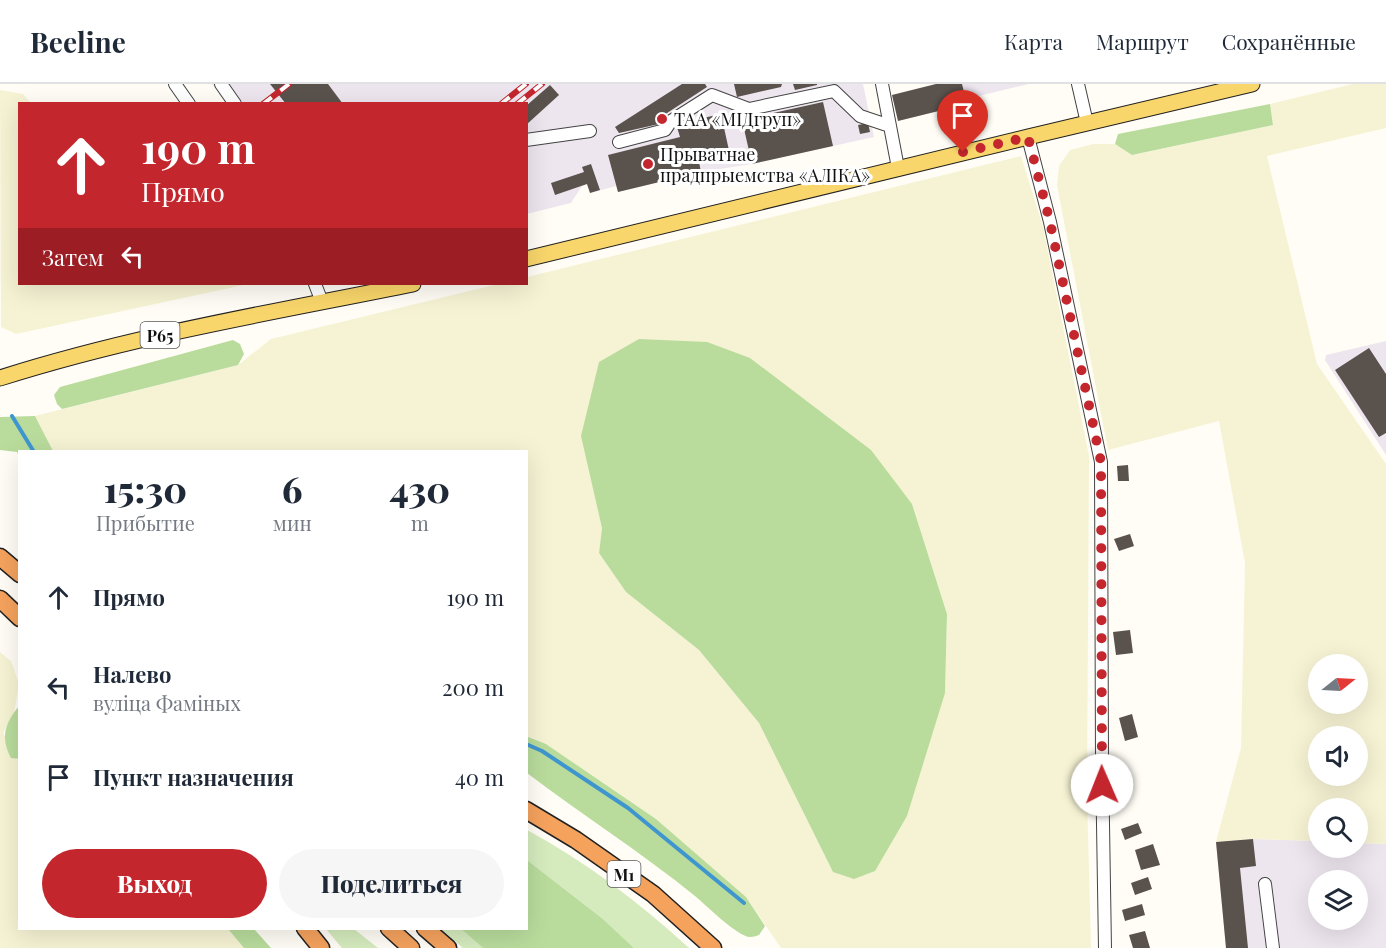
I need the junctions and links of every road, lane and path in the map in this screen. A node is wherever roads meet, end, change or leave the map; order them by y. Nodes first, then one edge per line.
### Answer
1 (221, 84) edge
2 (882, 84) edge
3 (1078, 84) edge
4 (1252, 84) edge
5 (182, 86) edge
6 (188, 102) edge
7 (234, 102) edge
8 (1087, 123) junction
9 (890, 126) junction
10 (590, 131) dead end
11 (1028, 137) junction
12 (528, 140) edge
13 (619, 142) dead end
14 (898, 168) junction
15 (528, 259) edge
16 (315, 285) edge
17 (408, 285) edge
18 (322, 302) junction
19 (0, 378) edge
20 (0, 545) edge
21 (0, 557) edge
22 (18, 558) edge
23 (18, 572) edge
24 (0, 591) edge
25 (0, 599) edge
26 (18, 606) edge
27 (18, 616) edge
28 (528, 811) edge
29 (1265, 884) dead end
30 (307, 930) edge
31 (391, 930) edge
32 (427, 930) edge
33 (321, 948) edge
34 (411, 948) edge
35 (448, 948) edge
36 (712, 948) edge
37 (1105, 948) edge
38 (1273, 948) edge

1 - 7 street
2 - 9 street
3 - 8 street
4 - 8 main road
5 - 6 street
8 - 11 main road
9 - 13 street
9 - 14 street
10 - 12 street
11 - 14 main road
11 - 37 street
14 - 15 main road
16 - 18 street
17 - 18 main road, Р65
18 - 19 main road, Р65
20 - 22 highway
21 - 23 highway
24 - 26 highway
25 - 27 highway
28 - 36 highway, М1
29 - 38 street
30 - 33 highway
31 - 34 highway
32 - 35 highway

